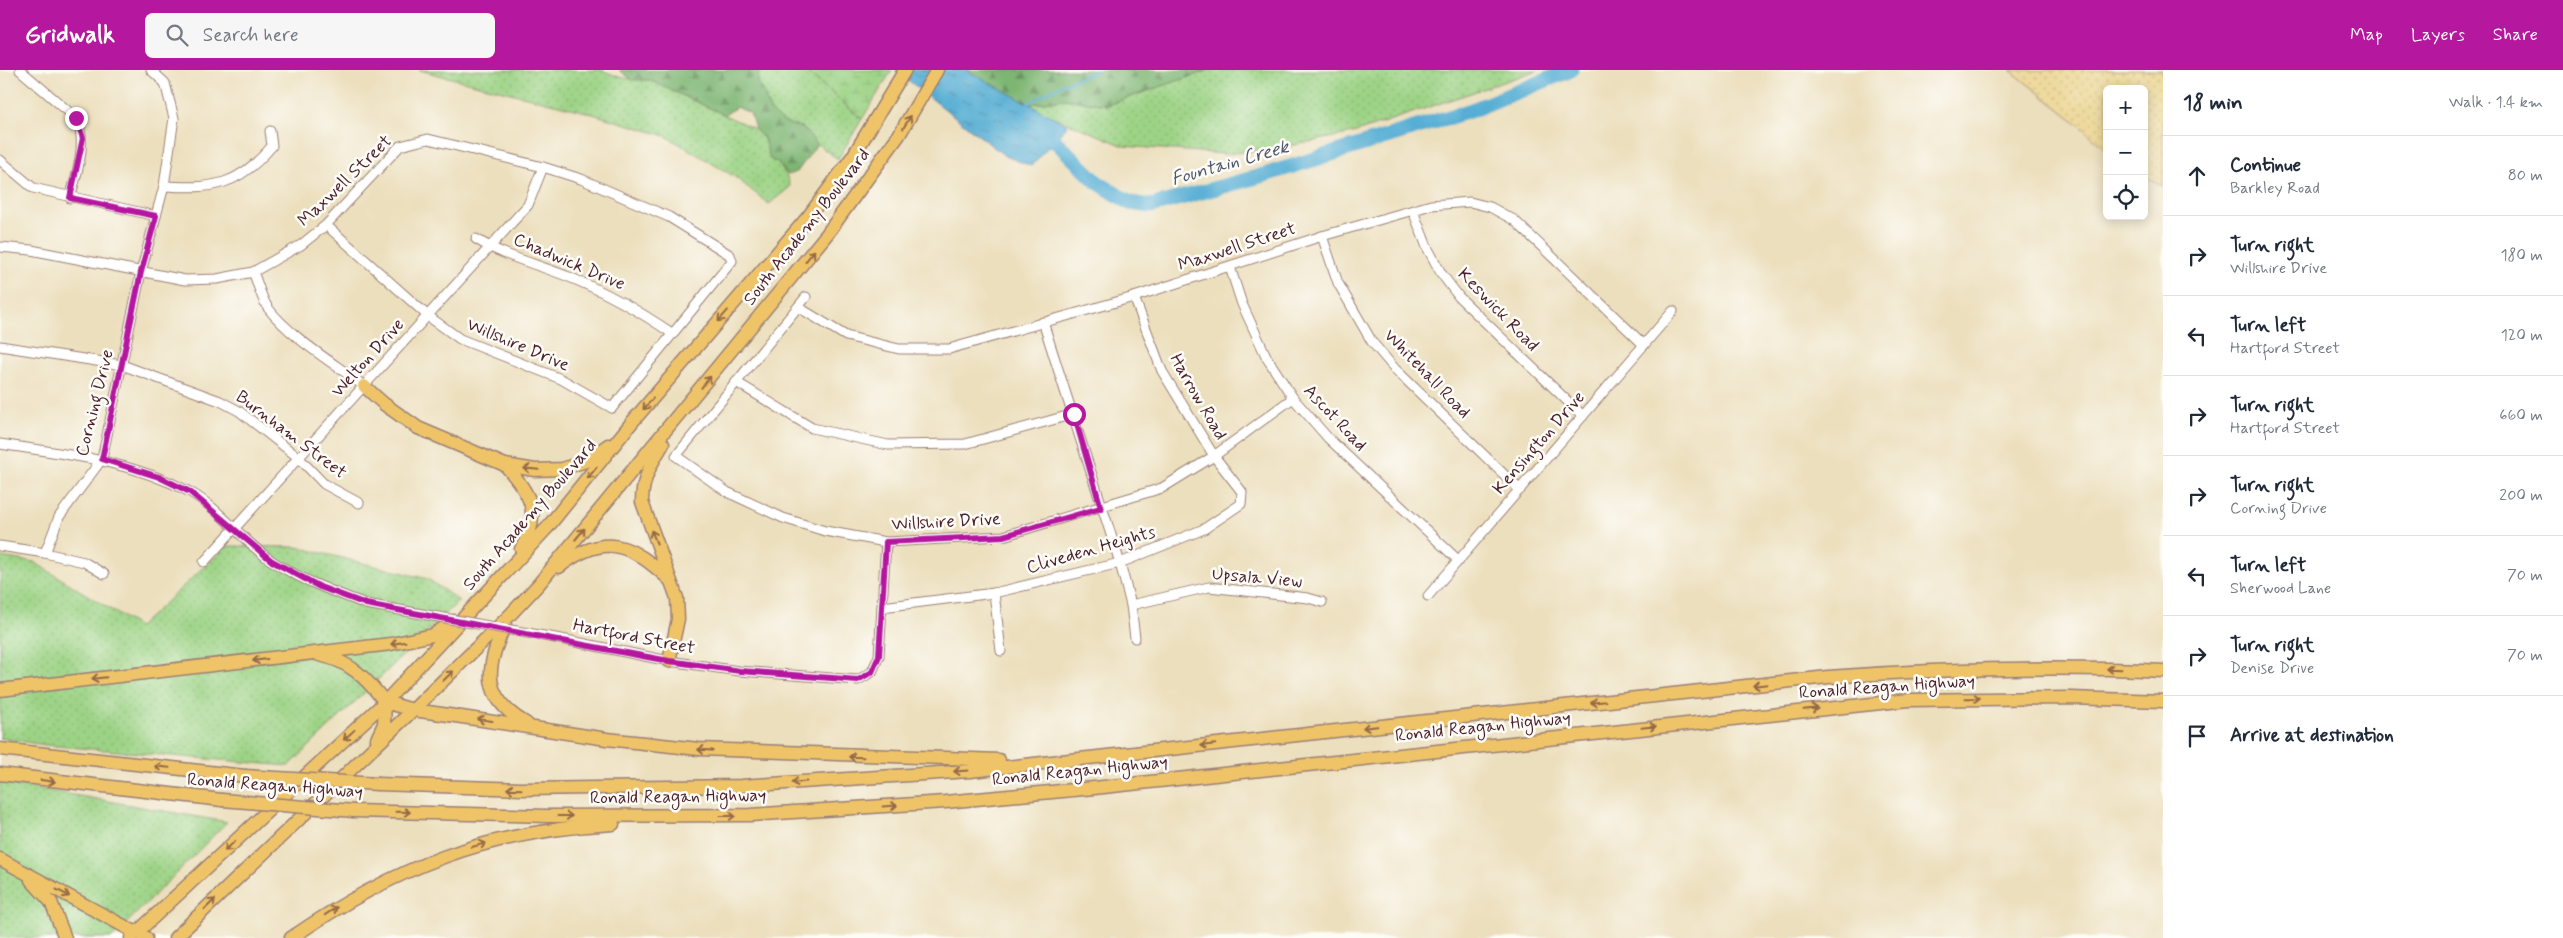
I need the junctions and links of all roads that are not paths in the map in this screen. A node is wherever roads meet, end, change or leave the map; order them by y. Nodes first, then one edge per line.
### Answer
1 (20, 70) edge
2 (150, 70) edge
3 (905, 70) edge
4 (936, 70) edge
5 (270, 131) dead end
6 (0, 160) edge
7 (543, 167) junction
8 (164, 186) junction
9 (70, 198) junction
10 (1413, 210) junction
11 (156, 216) junction
12 (326, 224) junction
13 (1322, 236) junction
14 (476, 239) dead end
15 (491, 246) junction
16 (0, 247) edge
17 (1230, 267) junction
18 (141, 272) junction
19 (253, 272) junction
20 (806, 297) dead end
21 (1134, 297) junction
22 (798, 307) junction
23 (1673, 311) dead end
24 (428, 316) junction
25 (1043, 322) junction
26 (673, 334) junction
27 (1644, 345) junction
28 (0, 346) edge
29 (122, 365) junction
30 (736, 382) junction
31 (364, 386) junction
32 (1293, 398) junction
33 (685, 408) junction
34 (1074, 414) junction
35 (1583, 416) junction
36 (633, 421) junction
37 (0, 444) edge
38 (1214, 456) junction
39 (299, 458) junction
40 (102, 459) junction
41 (506, 465) junction
42 (1520, 490) junction
43 (359, 503) dead end
44 (1101, 508) junction
45 (235, 528) junction
46 (886, 542) junction
47 (0, 546) edge
48 (45, 553) junction
49 (1458, 561) junction
50 (204, 562) dead end
51 (1120, 563) junction
52 (104, 574) dead end
53 (672, 582) junction
54 (538, 584) junction
55 (496, 585) junction
56 (994, 593) junction
57 (1428, 596) dead end
58 (1322, 602) dead end
59 (1131, 605) junction
60 (472, 608) junction
61 (882, 608) junction
62 (508, 616) junction
63 (1135, 638) dead end
64 (1002, 651) dead end
65 (309, 654) junction
66 (669, 661) junction
67 (2163, 671) edge
68 (0, 690) edge
69 (2163, 701) edge
70 (385, 702) junction
71 (413, 710) junction
72 (533, 727) junction
73 (373, 746) junction
74 (0, 749) edge
75 (1027, 763) junction
76 (0, 774) edge
77 (691, 816) junction
78 (0, 859) edge
79 (20, 870) junction
80 (138, 936) edge
81 (64, 938) edge
82 (174, 938) edge
83 (291, 938) edge

1 - 9 street
2 - 8 street, Corning Drive
3 -> 36 highway, South Academy Boulevard
33 -> 4 highway, South Academy Boulevard
5 - 8 street
6 - 9 street
7 - 12 street, Maxwell Street
7 - 15 street, Welton Drive
7 - 26 street, Maxwell Street
8 - 11 street, Corning Drive
9 - 11 street
10 - 13 street, Maxwell Street
10 - 27 street, Maxwell Street
10 - 35 street, Keswick Road
11 - 18 street, Corning Drive
12 - 19 street, Maxwell Street
12 - 24 street, Willshire Drive
13 - 17 street, Maxwell Street
13 - 42 street, Whitehall Road
14 - 15 street, Chadwick Drive
15 - 24 street, Welton Drive
15 - 26 street, Chadwick Drive
16 - 18 street, Maxwell Street
17 - 21 street, Maxwell Street
17 - 32 street, Ascot Road
18 - 19 street, Maxwell Street
18 - 29 street, Corning Drive
19 - 31 street
20 - 22 street
21 - 25 street, Maxwell Street
21 - 38 street, Harrow Road
22 - 25 street, Maxwell Street
22 - 30 street
23 - 27 street, Kensington Drive
24 - 26 street, Willshire Drive
24 - 31 street, Welton Drive
25 - 34 street
27 - 35 street, Kensington Drive
28 - 29 street, Burnham Street
29 - 39 street, Burnham Street
29 - 40 street, Corning Drive
30 - 34 street
30 - 46 street, Willshire Drive
31 - 39 street, Welton Drive
31 - 41 highway
32 - 38 street, Willshire Drive
32 - 49 street, Ascot Road
53 -> 33 highway
54 -> 33 highway, South Academy Boulevard
34 - 44 street
35 - 42 street, Kensington Drive
36 -> 41 highway
36 -> 55 highway, South Academy Boulevard
37 - 40 street, Hartford Street
38 - 44 street, Willshire Drive
38 - 51 street, Cliveden Heights
39 - 43 street, Burnham Street
39 - 45 street, Welton Drive
40 - 45 street, Hartford Street
40 - 48 street, Corning Drive
41 - 55 highway
42 - 49 street, Kensington Drive
44 - 46 street, Willshire Drive
44 - 51 street
45 - 50 street, Welton Drive
45 - 66 street, Hartford Street, bridge
46 - 61 street, Hartford Street
47 - 48 street
48 - 52 street
49 - 57 street, Kensington Drive
51 - 56 street, Cliveden Heights
51 - 59 street
53 - 54 highway
53 - 66 highway
54 - 62 highway, South Academy Boulevard
55 - 60 highway, South Academy Boulevard
56 - 61 street, Cliveden Heights
56 - 64 street
58 - 59 street, Upsala View
59 - 63 street
60 -> 65 highway
60 - 70 highway, South Academy Boulevard
61 - 66 street, Hartford Street
71 -> 62 highway, South Academy Boulevard
62 - 72 highway
65 -> 68 highway
65 - 70 highway
67 -> 75 highway, Ronald Reagan Highway
77 -> 69 highway, Ronald Reagan Highway
70 - 71 highway
70 - 73 highway
70 -> 80 highway, South Academy Boulevard
72 -> 71 highway
71 - 73 highway, South Academy Boulevard
75 -> 72 highway
82 -> 73 highway, South Academy Boulevard
75 -> 74 highway, Ronald Reagan Highway, bridge
76 -> 77 highway, Ronald Reagan Highway, bridge
83 -> 77 highway
78 - 79 highway
79 -> 80 highway
79 - 81 highway

